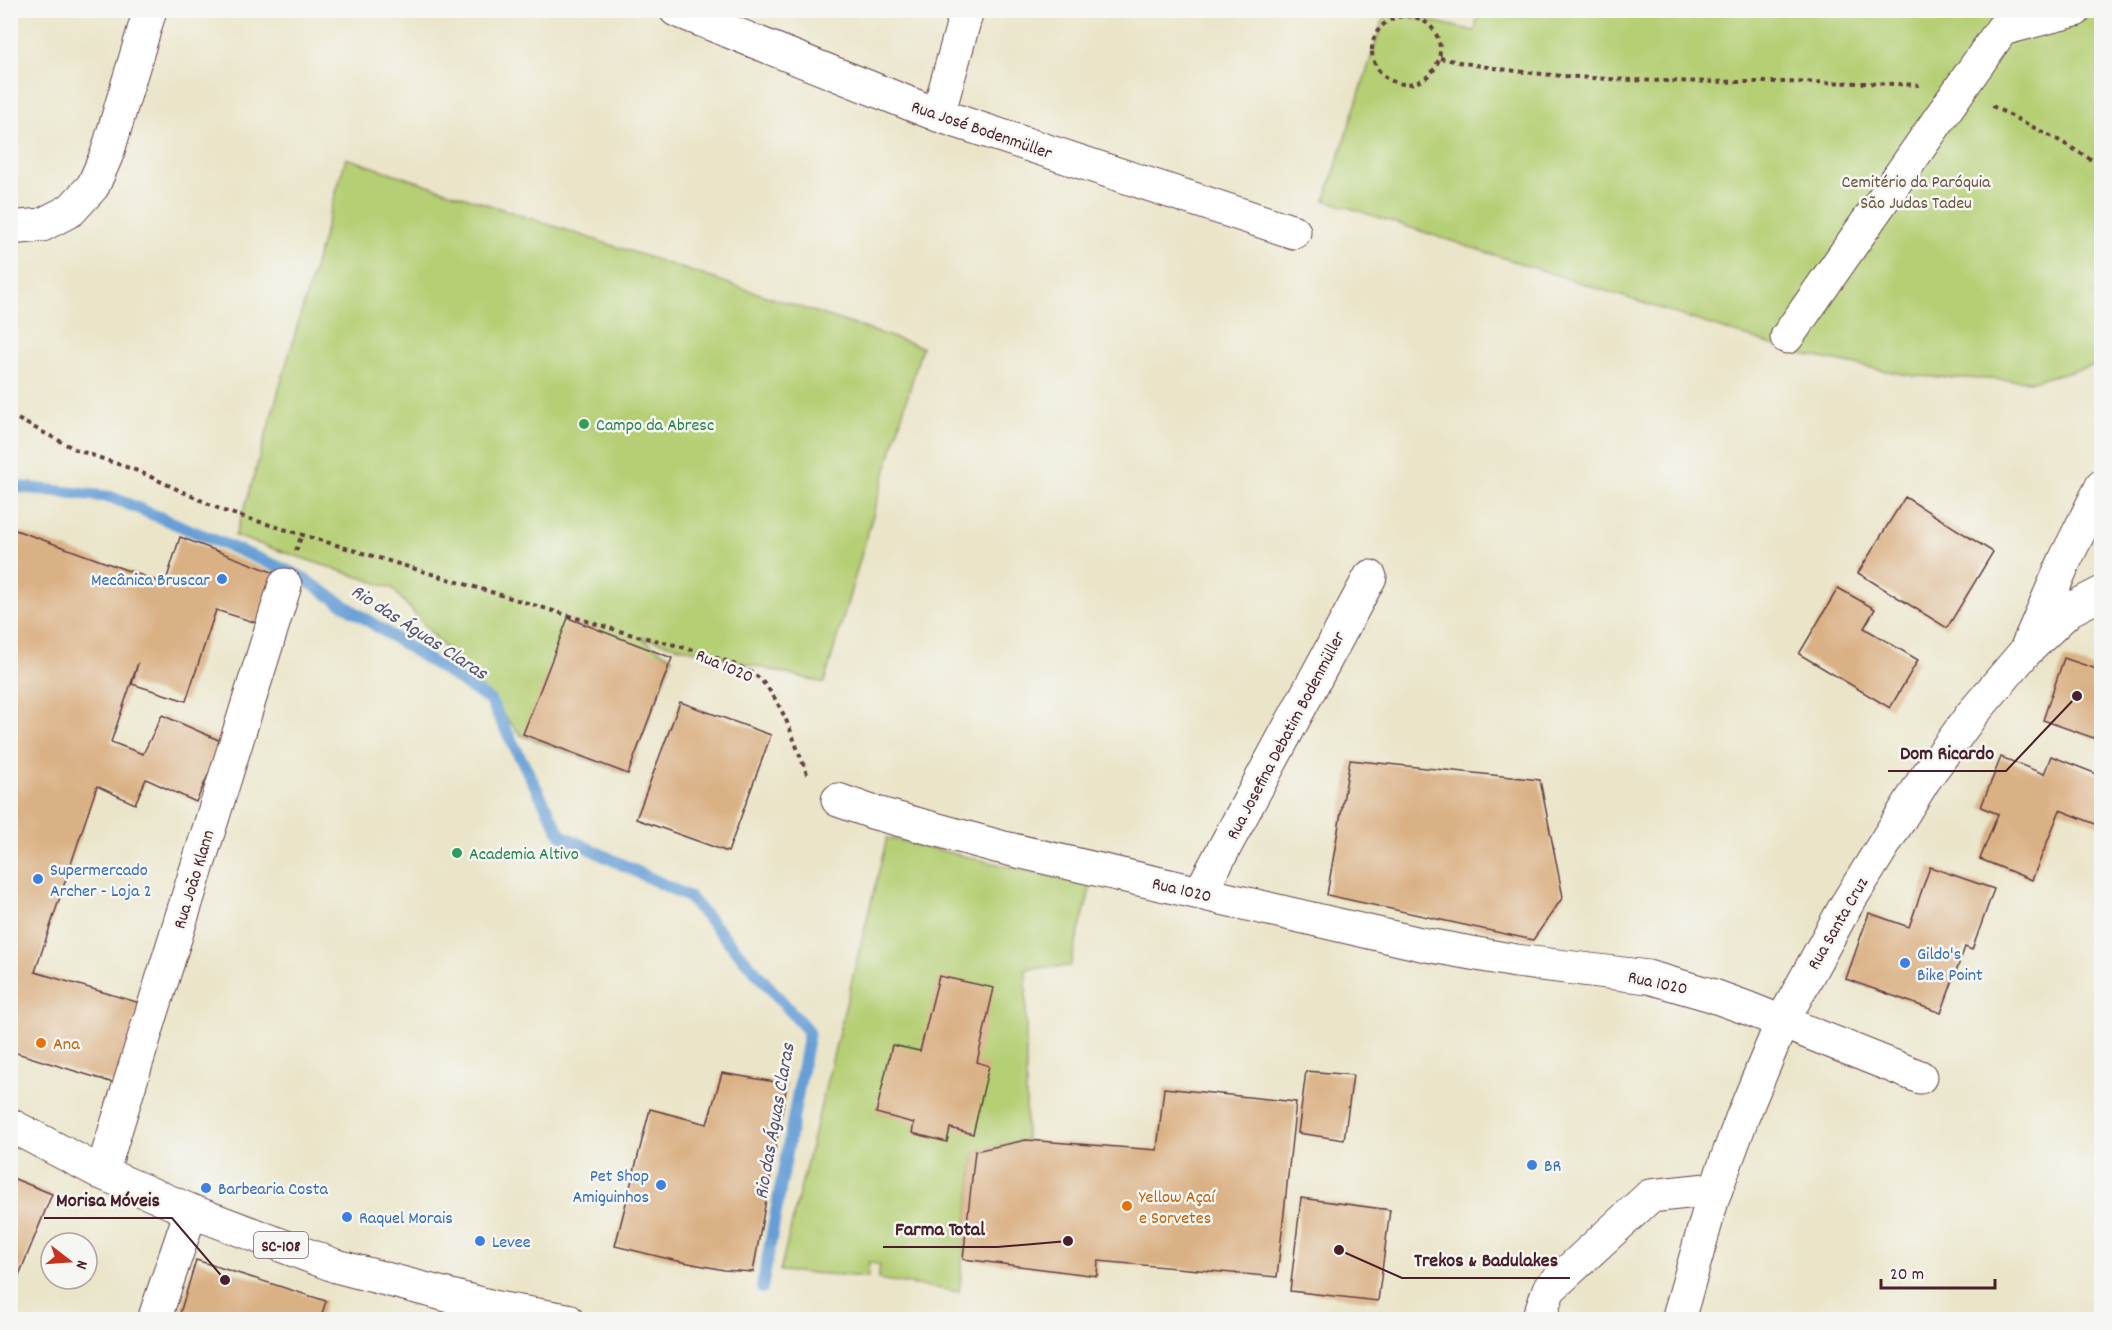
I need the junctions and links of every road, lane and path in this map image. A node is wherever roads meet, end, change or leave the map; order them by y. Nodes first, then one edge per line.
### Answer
1 (150, 10) edge
2 (676, 10) edge
3 (967, 10) edge
4 (2075, 10) edge
5 (2087, 10) edge
6 (2102, 15) edge
7 (1440, 58) junction
8 (1926, 85) dead end
9 (1989, 104) dead end
10 (938, 115) junction
11 (2102, 166) edge
12 (10, 228) edge
13 (1294, 232) dead end
14 (1787, 337) dead end
15 (10, 415) edge
16 (2102, 486) edge
17 (302, 534) junction
18 (290, 571) joint
19 (1370, 577) dead end
20 (2102, 593) edge
21 (2025, 652) junction
22 (838, 800) joint
23 (1200, 893) junction
24 (1782, 1022) junction
25 (1920, 1077) dead end
26 (10, 1125) edge
27 (102, 1173) junction
28 (1716, 1189) junction
29 (191, 1211) junction
30 (495, 1314) edge
31 (154, 1320) edge
32 (567, 1320) edge
33 (1538, 1320) edge
34 (1678, 1320) edge

1 - 12 street
2 - 10 street, Rua José Bodenmüller
3 - 10 street
4 - 14 street
5 - 6 street
7 - 7 path
7 - 8 path
9 - 11 path
10 - 13 street, Rua José Bodenmüller
15 - 17 path, Rua 1020
16 - 21 street
17 - 18 path
17 - 22 path, Rua 1020
18 - 27 street, Rua João Klann
19 - 23 street, Rua Josefina Debatim Bodenmüller
20 - 21 street, Rua Santa Cruz
21 - 24 street, Rua Santa Cruz
22 - 23 street, Rua 1020
23 - 24 street, Rua 1020
24 - 25 street, Rua 1020
24 - 28 street, Rua Santa Cruz
26 - 27 street, SC-108
27 - 29 street, SC-108
28 - 33 street
28 - 34 street, Rua Santa Cruz
29 - 30 street, SC-108
29 - 31 street
30 - 32 street, SC-108

